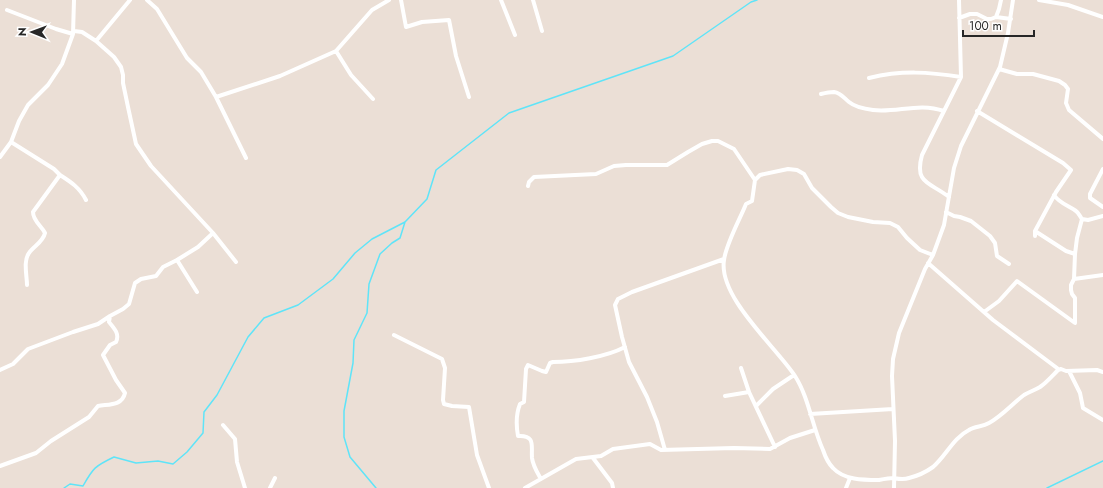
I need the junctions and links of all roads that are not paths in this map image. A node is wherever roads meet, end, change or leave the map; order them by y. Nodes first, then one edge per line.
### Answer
1 (74, 0) edge
2 (130, 0) edge
3 (147, 0) edge
4 (389, 0) edge
5 (401, 0) edge
6 (500, 0) edge
7 (534, 0) edge
8 (959, 0) edge
9 (1000, 0) edge
10 (1014, 0) edge
11 (1039, 0) edge
12 (7, 10) dead end
13 (996, 17) junction
14 (1103, 17) edge
15 (959, 18) junction
16 (1010, 19) junction
17 (542, 31) dead end
18 (73, 32) junction
19 (515, 35) dead end
20 (96, 41) junction
21 (336, 51) junction
22 (999, 69) junction
23 (961, 77) junction
24 (870, 78) dead end
25 (821, 94) dead end
26 (216, 97) junction
27 (469, 97) dead end
28 (373, 99) dead end
29 (944, 111) junction
30 (978, 111) junction
31 (1103, 139) edge
32 (11, 142) junction
33 (0, 157) edge
34 (246, 158) dead end
35 (1103, 169) edge
36 (60, 175) junction
37 (755, 180) junction
38 (528, 186) dead end
39 (1054, 195) junction
40 (949, 197) junction
41 (86, 200) dead end
42 (1103, 207) edge
43 (946, 212) junction
44 (1103, 216) edge
45 (1082, 219) junction
46 (213, 233) junction
47 (1075, 254) junction
48 (933, 255) junction
49 (724, 259) junction
50 (177, 260) junction
51 (236, 262) dead end
52 (928, 263) junction
53 (1009, 264) dead end
54 (1103, 275) edge
55 (1074, 279) junction
56 (27, 285) dead end
57 (197, 292) dead end
58 (984, 312) junction
59 (110, 316) junction
60 (394, 335) dead end
61 (625, 347) junction
62 (741, 368) dead end
63 (0, 370) edge
64 (1058, 370) junction
65 (1069, 371) junction
66 (1103, 372) edge
67 (794, 375) junction
68 (749, 392) junction
69 (725, 396) dead end
70 (756, 406) junction
71 (893, 409) junction
72 (810, 414) junction
73 (1103, 420) edge
74 (223, 425) dead end
75 (815, 430) junction
76 (775, 447) junction
77 (665, 450) junction
78 (593, 458) junction
79 (0, 466) edge
80 (275, 478) dead end
81 (850, 478) junction
82 (894, 478) junction
83 (541, 479) junction
84 (245, 488) edge
85 (270, 488) edge
86 (489, 488) edge
87 (525, 488) edge
88 (613, 488) edge
89 (846, 488) edge
90 (894, 488) edge

1 - 18 street
2 - 20 street
3 - 26 street
4 - 21 street
5 - 27 street
6 - 19 street
7 - 17 street
8 - 15 street
9 - 13 street
10 - 16 street
11 - 14 street
12 - 18 street
13 - 15 street
13 - 16 street
15 - 23 street
16 - 22 street
18 - 20 street
18 - 32 street
20 - 46 street
21 - 26 street
21 - 28 street
22 - 30 street
22 - 31 street
23 - 24 street
23 - 29 street
25 - 29 street
26 - 34 street
29 - 40 street
30 - 39 street
30 - 40 street
32 - 33 street
32 - 36 street
35 - 42 street
36 - 41 street
36 - 56 street
37 - 38 street
37 - 48 street
37 - 49 street
39 - 45 street
39 - 47 street
40 - 43 street
43 - 48 street
43 - 53 street
44 - 45 street
45 - 47 street
46 - 50 street
46 - 51 street
47 - 55 street
48 - 52 street
49 - 61 street
49 - 67 street
50 - 57 street
50 - 59 street
52 - 58 street
52 - 71 street
54 - 55 street
55 - 58 street
58 - 64 street
59 - 63 street
59 - 79 street
60 - 86 street
61 - 77 street
61 - 83 street
62 - 68 street
64 - 65 street
64 - 82 street
65 - 66 street
65 - 73 street
67 - 70 street
67 - 72 street
68 - 69 street
68 - 70 street
70 - 76 street
71 - 72 street
71 - 82 street
72 - 75 street
74 - 84 street
75 - 76 street
75 - 81 street
76 - 77 street
77 - 78 street
78 - 83 street
78 - 88 street
80 - 85 street
81 - 82 street
81 - 89 street
82 - 90 street
83 - 87 street

